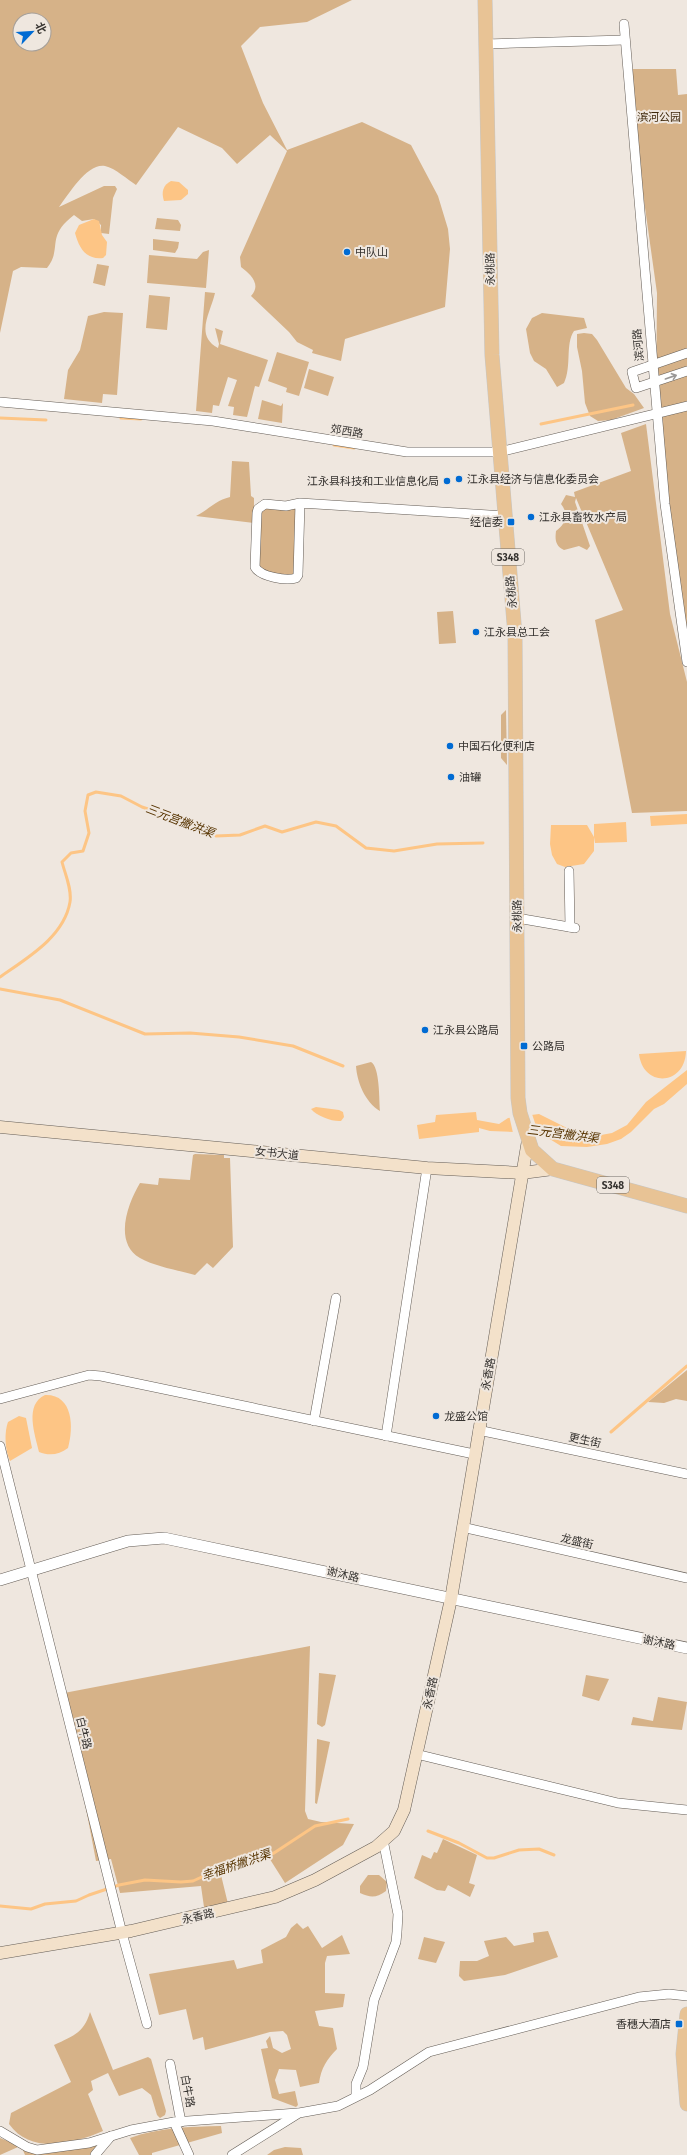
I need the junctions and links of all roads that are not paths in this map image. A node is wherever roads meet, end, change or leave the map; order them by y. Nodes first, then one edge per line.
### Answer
1 (485, 0) edge
2 (624, 24) dead end
3 (625, 40) junction
4 (486, 44) junction
5 (686, 354) edge
6 (652, 365) junction
7 (687, 371) edge
8 (653, 382) junction
9 (0, 402) edge
10 (687, 406) edge
11 (656, 413) junction
12 (499, 452) junction
13 (300, 503) junction
14 (505, 516) junction
15 (687, 662) edge
16 (570, 871) dead end
17 (517, 918) junction
18 (0, 1127) edge
19 (528, 1140) junction
20 (427, 1168) junction
21 (553, 1169) junction
22 (522, 1172) junction
23 (687, 1206) edge
24 (336, 1298) dead end
25 (0, 1399) edge
26 (314, 1421) junction
27 (478, 1430) junction
28 (386, 1436) junction
29 (0, 1446) edge
30 (474, 1454) junction
31 (687, 1474) edge
32 (462, 1527) junction
33 (31, 1571) junction
34 (687, 1578) edge
35 (0, 1580) edge
36 (451, 1599) junction
37 (687, 1648) edge
38 (416, 1754) junction
39 (687, 1810) edge
40 (383, 1840) junction
41 (122, 1933) junction
42 (0, 1953) edge
43 (687, 1996) edge
44 (687, 2014) edge
45 (147, 2024) dead end
46 (170, 2064) dead end
47 (356, 2095) junction
48 (687, 2104) edge
49 (299, 2113) junction
50 (177, 2122) junction
51 (0, 2131) edge
52 (111, 2136) junction
53 (95, 2155) edge
54 (189, 2155) edge
55 (232, 2155) edge

1 - 4 main road, 永桃路 / S348
2 - 3 street, 滨河路
3 - 4 street
3 - 6 street, 滨河路
4 - 12 main road, 永桃路 / S348
5 - 6 street
6 - 8 street, 滨河路
6 - 8 street
8 -> 7 street
8 - 11 street, 滨河路
9 - 12 street, 郊西路
10 - 11 street, 郊西路
11 - 12 street, 郊西路
11 - 15 street, 滨河路
12 - 14 main road, 永桃路 / S348
13 - 13 street
13 - 14 street
14 - 17 main road, 永桃路 / S348
16 - 17 street
17 - 19 main road, 永桃路 / S348
18 - 20 main road, 女书大道
19 - 21 main road, S348
19 - 22 main road, 永香路
20 - 22 main road, 女书大道
20 - 28 street
21 - 22 main road, 女书大道
21 - 23 main road, S348
22 - 27 main road, 永香路
24 - 26 street
25 - 26 street
26 - 28 street
27 - 30 main road, 永香路
27 - 31 street, 更生街
28 - 30 street
29 - 33 street, 白牛路
30 - 32 main road, 永香路
32 - 34 street, 龙盛街
32 - 36 main road, 永香路
33 - 35 street, 谢沐路
33 - 36 street, 谢沐路
33 - 41 street, 白牛路
36 - 37 street, 谢沐路
36 - 38 main road, 永香路
38 - 39 street
38 - 40 main road, 永香路
40 - 41 main road, 永香路
40 - 47 street
41 - 42 main road, 永香路
41 - 45 street, 白牛路
43 - 47 street
44 - 48 main road
46 - 50 street, 白牛路
47 - 49 street
49 - 50 street
49 - 55 street
50 - 52 street
50 - 54 street, 白牛路
51 - 52 street
52 - 53 street

